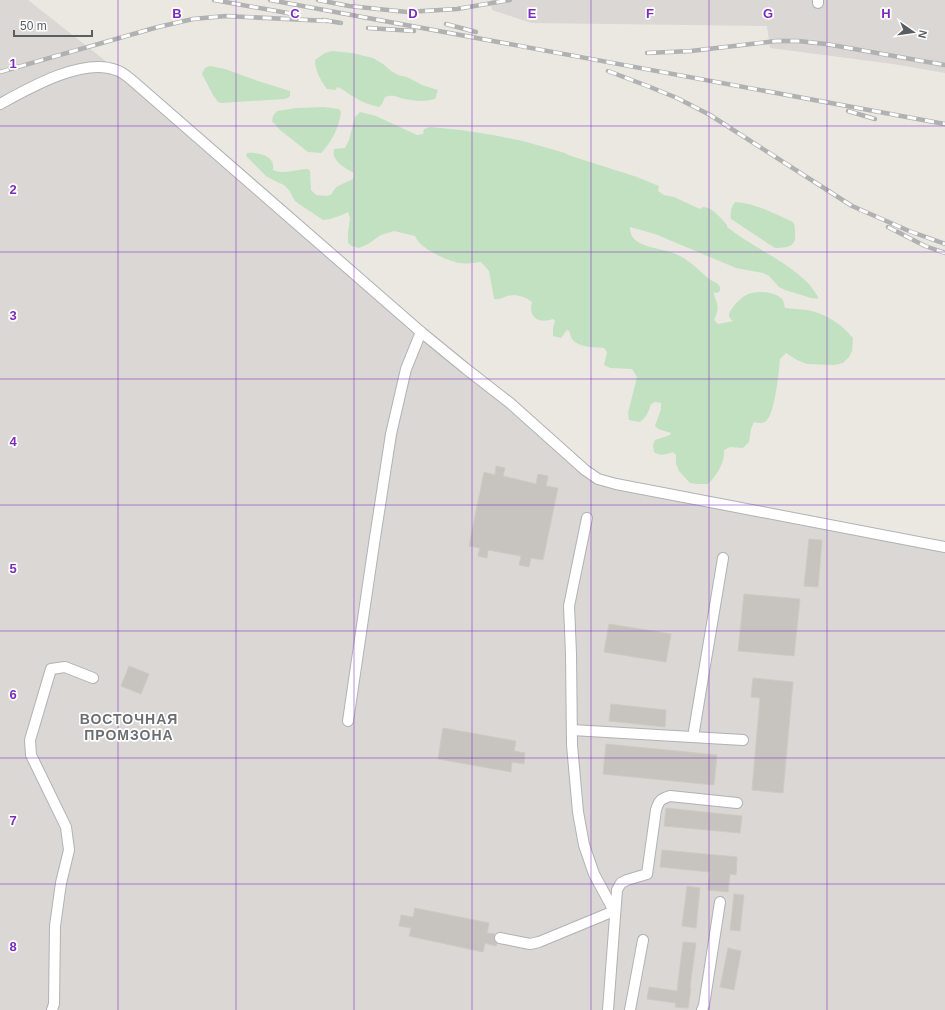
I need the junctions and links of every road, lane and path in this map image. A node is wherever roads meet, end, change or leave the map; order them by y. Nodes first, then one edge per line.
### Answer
1 (0, 104) edge
2 (421, 332) junction
3 (587, 518) dead end
4 (945, 547) edge
5 (723, 558) dead end
6 (94, 678) dead end
7 (348, 721) dead end
8 (572, 730) junction
9 (693, 737) junction
10 (743, 740) dead end
11 (737, 803) dead end
12 (720, 902) dead end
13 (614, 911) junction
14 (500, 938) dead end
15 (644, 940) dead end
16 (52, 1010) edge
17 (608, 1010) edge
18 (630, 1010) edge
19 (702, 1010) edge

1 - 2 lane
2 - 4 lane
2 - 7 lane
3 - 8 lane
5 - 9 lane
6 - 16 lane
8 - 9 lane
8 - 13 lane
9 - 10 lane
11 - 13 lane
12 - 19 lane
13 - 14 lane
13 - 17 lane
15 - 18 lane

